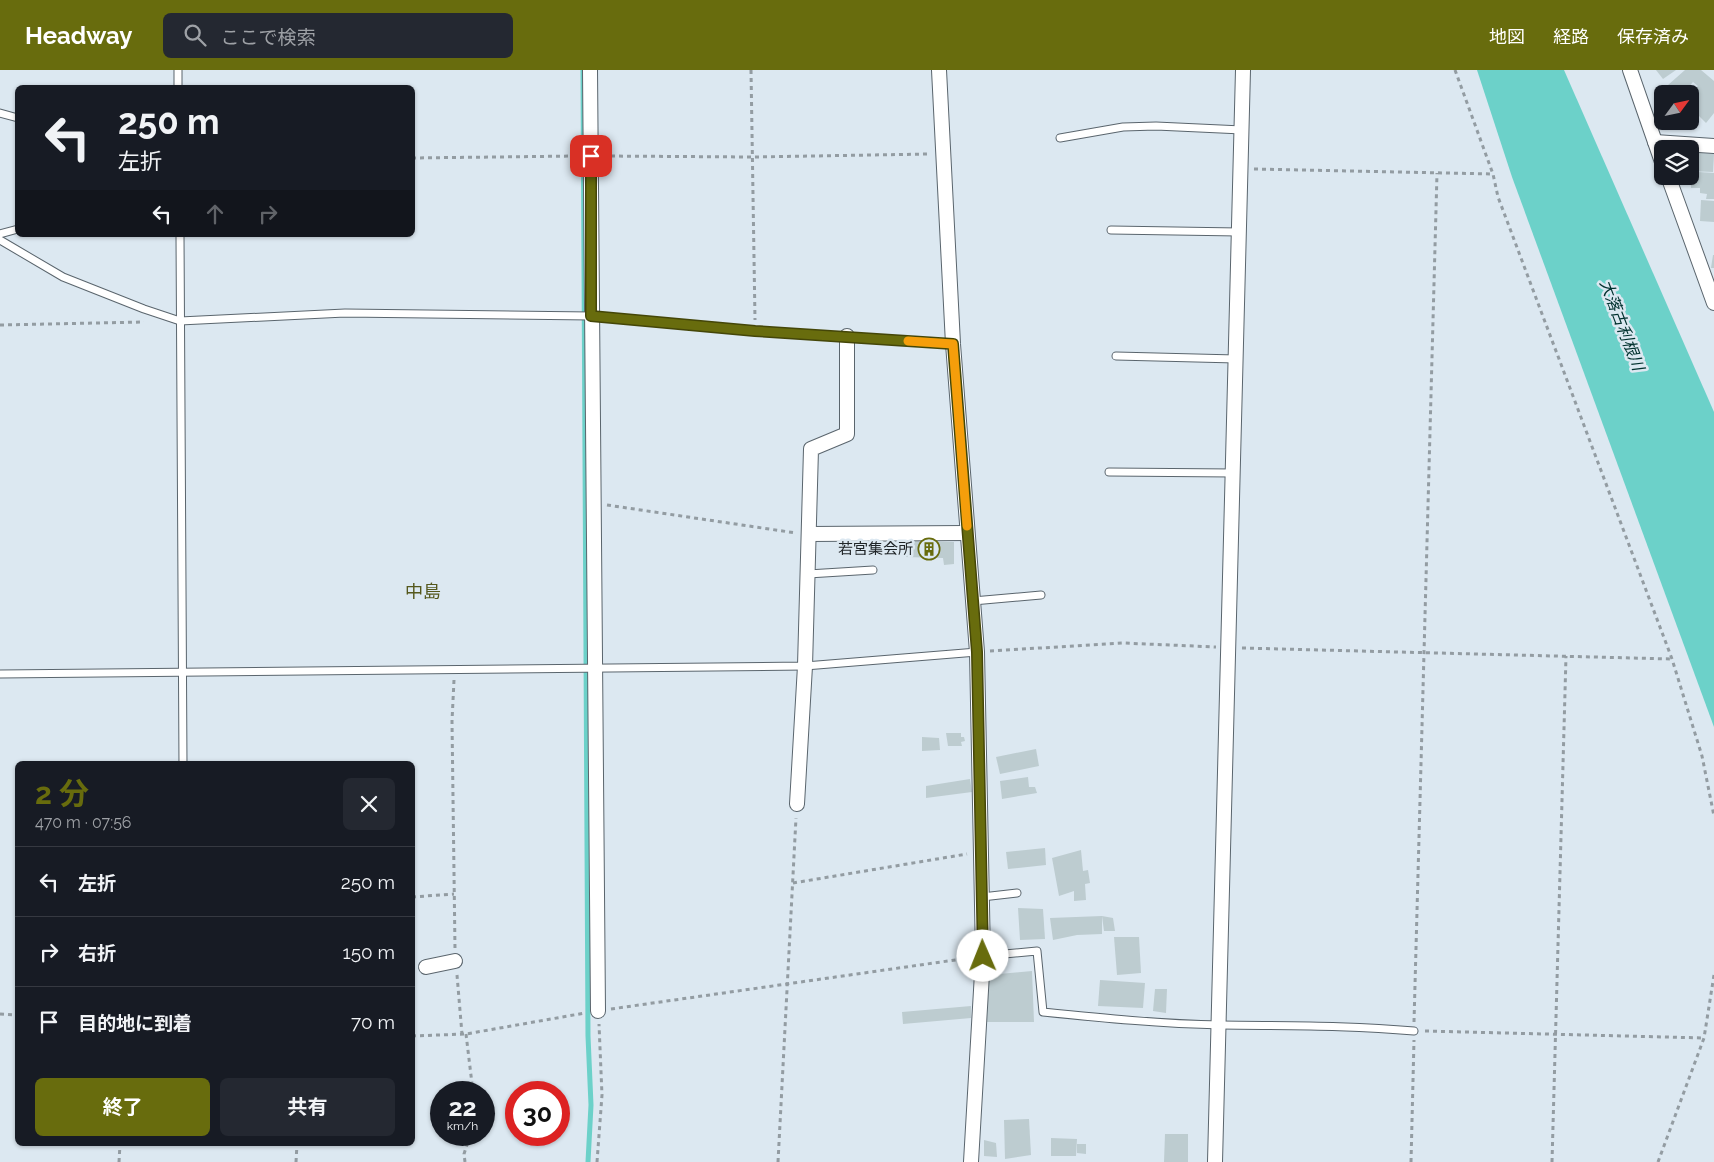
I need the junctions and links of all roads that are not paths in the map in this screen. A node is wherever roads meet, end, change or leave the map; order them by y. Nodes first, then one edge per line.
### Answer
1 (178, 70) edge
2 (590, 70) edge
3 (939, 70) edge
4 (1243, 70) edge
5 (1630, 70) edge
6 (178, 85) edge
7 (0, 113) edge
8 (15, 117) edge
9 (1242, 130) junction
10 (1060, 138) dead end
11 (1654, 140) edge
12 (1699, 145) edge
13 (1714, 146) edge
14 (1671, 185) edge
15 (15, 230) edge
16 (1111, 230) dead end
17 (1239, 232) junction
18 (0, 234) edge
19 (180, 237) edge
20 (0, 240) edge
21 (1714, 303) edge
22 (591, 316) junction
23 (180, 321) junction
24 (847, 336) junction
25 (953, 344) junction
26 (1116, 356) dead end
27 (1236, 359) junction
28 (1109, 472) dead end
29 (1233, 473) junction
30 (967, 533) junction
31 (809, 534) junction
32 (873, 570) dead end
33 (808, 574) junction
34 (1041, 595) dead end
35 (973, 602) junction
36 (977, 652) junction
37 (805, 666) junction
38 (596, 668) junction
39 (183, 672) junction
40 (0, 674) edge
41 (183, 761) edge
42 (797, 804) road end
43 (1017, 893) dead end
44 (982, 897) junction
45 (983, 956) junction
46 (456, 961) dead end
47 (426, 966) dead end
48 (598, 1011) road end
49 (1219, 1025) junction
50 (1414, 1031) road end
51 (971, 1162) edge
52 (1215, 1162) edge

1 - 6 lane
2 - 22 street
3 - 25 street
4 - 9 street
5 - 11 street
7 - 8 lane
9 - 10 lane
9 - 17 street
12 - 13 street
14 - 21 street
15 - 18 lane
16 - 17 lane
17 - 27 street
19 - 23 lane
20 - 23 lane
22 - 23 lane
22 - 24 lane
22 - 38 street
23 - 39 lane
24 - 25 lane
24 - 31 street
25 - 30 street
26 - 27 lane
27 - 29 street
28 - 29 lane
29 - 49 street
30 - 31 street
30 - 35 street
31 - 33 street
32 - 33 lane
33 - 37 street
34 - 35 lane
35 - 36 street
36 - 37 lane
36 - 44 street
37 - 38 lane
37 - 42 street
38 - 39 lane
38 - 48 street
39 - 40 lane
39 - 41 lane
43 - 44 lane
44 - 45 street
45 - 49 lane
45 - 51 street
46 - 47 street
49 - 50 lane
49 - 52 street

